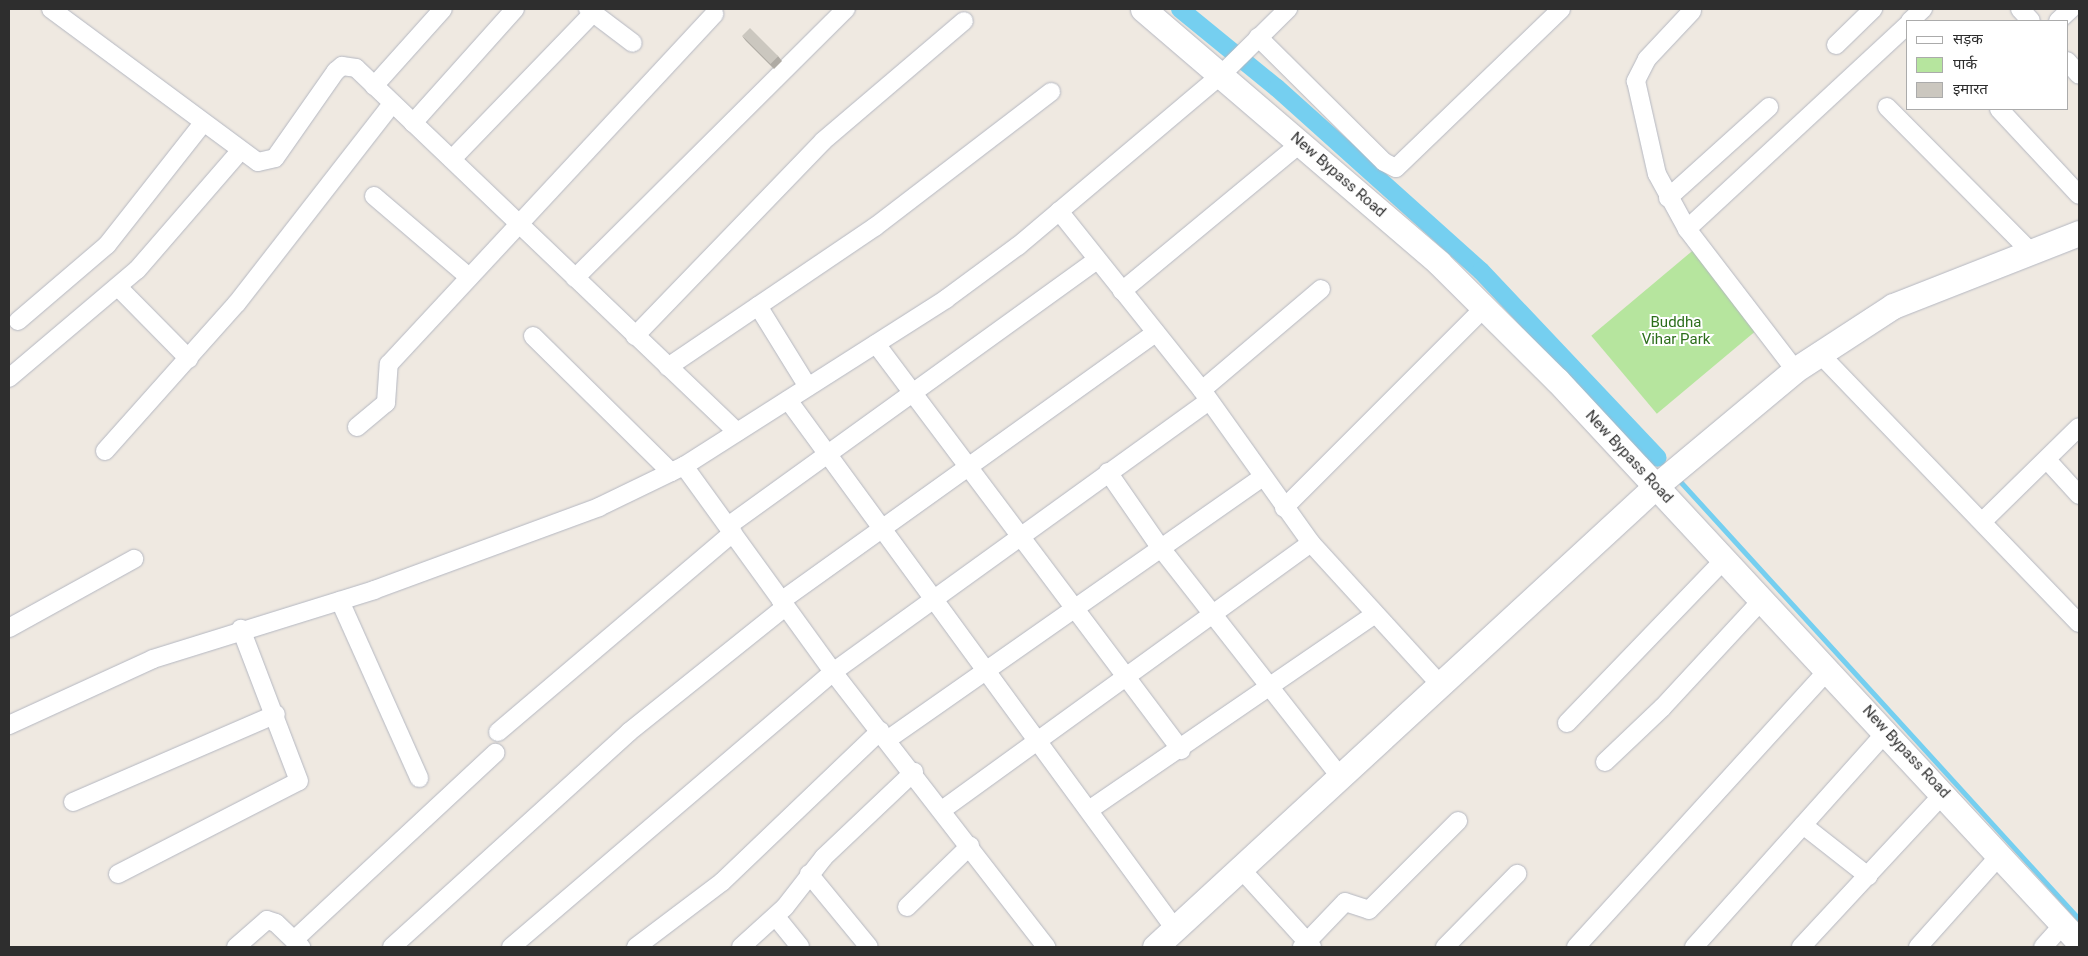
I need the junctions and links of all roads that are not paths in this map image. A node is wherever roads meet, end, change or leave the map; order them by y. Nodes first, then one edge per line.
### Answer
1 (51, 9) edge
2 (443, 9) edge
3 (515, 9) edge
4 (846, 9) edge
5 (1143, 9) edge
6 (1288, 9) edge
7 (1561, 9) edge
8 (1873, 9) edge
9 (2020, 9) edge
10 (2071, 9) edge
11 (591, 11) edge
12 (1692, 11) dead end
13 (714, 14) dead end
14 (2030, 20) edge
15 (2059, 20) edge
16 (964, 21) dead end
17 (1906, 26) edge
18 (1258, 37) junction
19 (633, 44) dead end
20 (1836, 45) dead end
21 (1233, 62) junction
22 (2068, 62) edge
23 (2079, 75) edge
24 (374, 86) junction
25 (1051, 92) dead end
26 (392, 104) junction
27 (1769, 107) dead end
28 (1887, 107) dead end
29 (2000, 110) edge
30 (203, 123) junction
31 (413, 123) junction
32 (1301, 143) junction
33 (240, 150) junction
34 (452, 159) junction
35 (2079, 195) edge
36 (374, 196) dead end
37 (1668, 198) junction
38 (1059, 211) junction
39 (518, 220) junction
40 (1688, 229) junction
41 (2079, 233) edge
42 (2031, 252) junction
43 (1097, 260) junction
44 (469, 277) junction
45 (575, 278) junction
46 (118, 287) junction
47 (1321, 289) dead end
48 (1122, 291) junction
49 (758, 306) junction
50 (1484, 308) junction
51 (18, 320) dead end
52 (1156, 333) junction
53 (533, 336) dead end
54 (635, 336) junction
55 (876, 344) junction
56 (1818, 352) junction
57 (189, 359) junction
58 (668, 367) junction
59 (1795, 370) junction
60 (9, 378) edge
61 (808, 387) junction
62 (914, 395) junction
63 (1206, 396) junction
64 (788, 400) junction
65 (357, 427) dead end
66 (2079, 427) edge
67 (737, 432) junction
68 (105, 451) dead end
69 (828, 456) junction
70 (2048, 461) junction
71 (968, 467) junction
72 (678, 469) junction
73 (1108, 472) junction
74 (1262, 477) junction
75 (1656, 486) junction
76 (2079, 495) edge
77 (1284, 508) junction
78 (1983, 521) junction
79 (731, 530) junction
80 (880, 530) junction
81 (1020, 538) junction
82 (1311, 543) junction
83 (1160, 547) junction
84 (134, 559) dead end
85 (1725, 559) junction
86 (1763, 599) junction
87 (933, 600) junction
88 (340, 601) junction
89 (783, 604) junction
90 (1076, 608) junction
91 (1374, 615) junction
92 (1214, 617) junction
93 (2079, 622) edge
94 (9, 628) edge
95 (241, 629) junction
96 (1829, 669) junction
97 (833, 672) junction
98 (987, 672) junction
99 (1129, 678) junction
100 (1439, 683) junction
101 (1269, 688) junction
102 (276, 714) junction
103 (1568, 723) dead end
104 (9, 725) edge
105 (1887, 731) junction
106 (498, 732) dead end
107 (883, 735) junction
108 (1039, 740) junction
109 (1181, 750) junction
110 (495, 754) dead end
111 (1604, 762) dead end
112 (914, 772) junction
113 (1338, 775) junction
114 (418, 778) dead end
115 (1944, 794) junction
116 (73, 802) dead end
117 (942, 810) junction
118 (1090, 810) junction
119 (1458, 821) dead end
120 (1803, 825) junction
121 (970, 846) junction
122 (2000, 855) junction
123 (1240, 868) junction
124 (118, 874) dead end
125 (809, 874) junction
126 (1517, 874) dead end
127 (1868, 876) junction
128 (907, 907) dead end
129 (776, 917) junction
130 (1175, 929) junction
131 (2071, 934) edge
132 (298, 944) edge
133 (1307, 946) edge
134 (236, 947) edge
135 (392, 947) edge
136 (511, 947) edge
137 (636, 947) edge
138 (741, 947) edge
139 (800, 947) edge
140 (869, 947) edge
141 (1046, 947) edge
142 (1155, 947) edge
143 (1444, 947) edge
144 (1576, 947) edge
145 (1694, 947) edge
146 (1801, 947) edge
147 (1918, 947) edge
148 (2043, 947) edge

1 - 30 street
2 - 24 street
3 - 31 street
4 - 45 street
5 - 21 main road, New Bypass Road
6 - 18 street
7 - 18 street
8 - 20 street
9 - 14 street
10 - 15 street
11 - 19 street
11 - 34 street
12 - 37 street
13 - 39 street
16 - 54 street
17 - 40 street
18 - 21 street
21 - 32 main road, New Bypass Road
21 - 38 street
22 - 23 street
24 - 26 street
24 - 33 street
25 - 49 street
26 - 31 street
26 - 57 street
27 - 37 street
28 - 42 street
29 - 35 street
30 - 33 street
30 - 51 street
31 - 34 street
32 - 48 street
32 - 50 main road, New Bypass Road
33 - 46 street
34 - 39 street
36 - 44 street
37 - 40 street
38 - 43 street
38 - 55 street
39 - 44 street
39 - 45 street
40 - 59 street
41 - 42 main road
42 - 56 main road
43 - 48 street
43 - 62 street
44 - 65 street
45 - 54 street
46 - 57 street
46 - 60 street
47 - 63 street
48 - 52 street
49 - 58 street
49 - 61 street
50 - 75 main road, New Bypass Road
50 - 77 street
52 - 63 street
52 - 71 street
53 - 72 street
54 - 58 street
55 - 61 street
55 - 62 street
56 - 59 main road
56 - 78 street
57 - 68 street
58 - 67 street
59 - 75 main road
61 - 64 street
62 - 69 street
62 - 71 street
63 - 73 street
63 - 74 street
64 - 67 street
64 - 69 street
66 - 70 street
67 - 72 street
69 - 79 street
69 - 80 street
70 - 76 street
70 - 78 street
71 - 80 street
71 - 81 street
72 - 79 street
72 - 88 street
73 - 81 street
73 - 83 street
74 - 77 street
74 - 83 street
75 - 85 main road, New Bypass Road
75 - 100 main road
77 - 82 street
78 - 93 street
79 - 89 street
79 - 106 street
80 - 87 street
80 - 89 street
81 - 87 street
81 - 90 street
82 - 91 street
82 - 92 street
83 - 90 street
83 - 92 street
84 - 94 street
85 - 86 main road, New Bypass Road
85 - 103 street
86 - 96 main road, New Bypass Road
86 - 111 street
87 - 97 street
87 - 98 street
88 - 95 street
88 - 114 street
89 - 97 street
89 - 135 street
90 - 98 street
90 - 99 street
91 - 100 street
91 - 101 street
92 - 99 street
92 - 101 street
95 - 102 street
95 - 104 street
96 - 105 main road, New Bypass Road
96 - 144 street
97 - 107 street
97 - 136 street
98 - 107 street
98 - 108 street
99 - 108 street
99 - 109 street
100 - 113 main road
101 - 109 street
101 - 113 street
102 - 116 street
102 - 124 street
105 - 115 main road, New Bypass Road
105 - 120 street
107 - 112 street
107 - 137 street
108 - 117 street
108 - 118 street
109 - 118 street
110 - 132 street
112 - 117 street
112 - 125 street
113 - 123 main road
115 - 122 main road, New Bypass Road
115 - 127 street
117 - 121 street
118 - 130 street
119 - 133 street
120 - 127 street
120 - 145 street
121 - 128 street
121 - 141 street
122 - 131 main road, New Bypass Road
122 - 147 street
123 - 130 main road
123 - 133 street
125 - 129 street
125 - 140 street
126 - 143 street
127 - 146 street
129 - 138 street
129 - 139 street
130 - 142 main road
131 - 148 street
132 - 134 street

